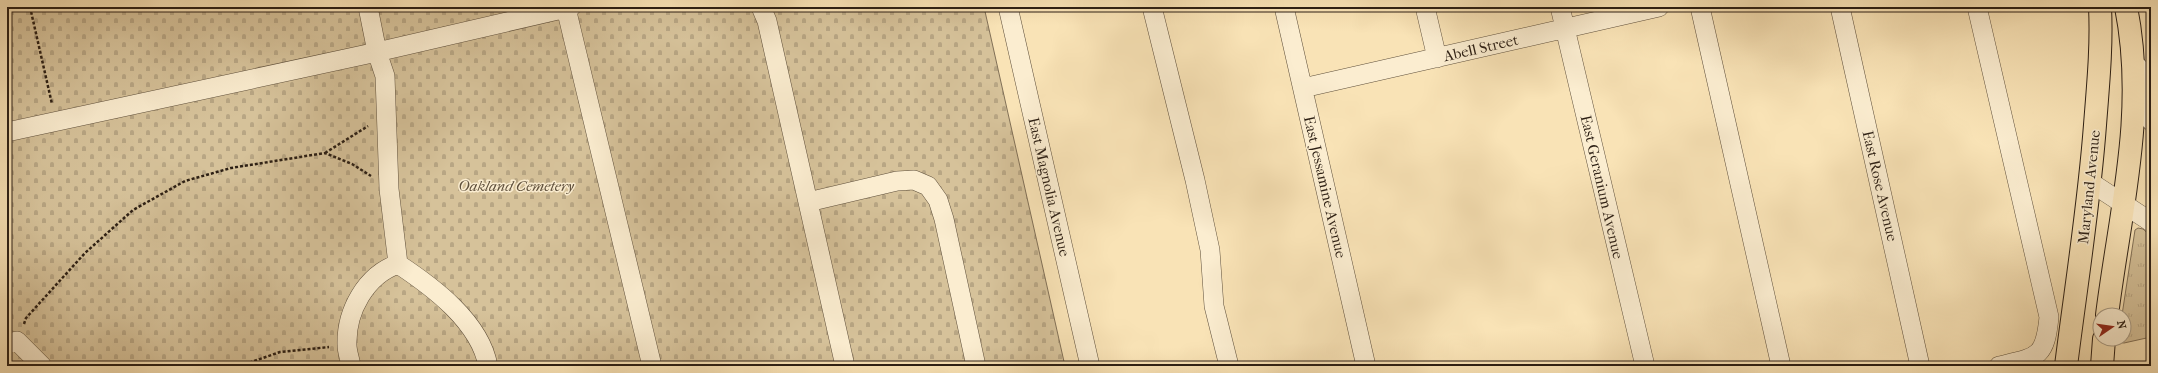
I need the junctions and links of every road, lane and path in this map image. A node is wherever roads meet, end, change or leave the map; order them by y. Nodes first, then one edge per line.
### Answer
1 (30, 7) edge
2 (368, 7) edge
3 (761, 7) edge
4 (1008, 7) edge
5 (1152, 7) edge
6 (1284, 7) edge
7 (1425, 7) edge
8 (1560, 7) edge
9 (1659, 7) edge
10 (1700, 7) edge
11 (1840, 7) edge
12 (1977, 7) edge
13 (2100, 7) edge
14 (2126, 7) edge
15 (568, 8) edge
16 (1565, 28) junction
17 (2130, 30) junction
18 (377, 52) junction
19 (1437, 58) junction
20 (1303, 88) junction
21 (386, 109) junction
22 (56, 121) junction
23 (2151, 121) edge
24 (7, 132) edge
25 (325, 153) junction
26 (372, 177) dead end
27 (2090, 182) junction
28 (808, 202) junction
29 (2125, 205) junction
30 (2151, 222) edge
31 (398, 264) junction
32 (2108, 307) edge
33 (12, 342) edge
34 (347, 345) junction
35 (2103, 347) edge
36 (42, 366) edge
37 (240, 366) edge
38 (352, 366) edge
39 (488, 366) edge
40 (652, 366) edge
41 (845, 366) edge
42 (976, 366) edge
43 (1090, 366) edge
44 (1229, 366) edge
45 (1366, 366) edge
46 (1645, 366) edge
47 (1781, 366) edge
48 (1920, 366) edge
49 (1999, 366) edge
50 (2066, 366) edge
51 (2102, 366) edge

1 - 22 path
2 - 18 street
3 - 28 street
4 - 43 street, East Magnolia Avenue
5 - 44 street
6 - 20 street, East Jessamine Avenue
7 - 19 street
8 - 16 street, East Geranium Avenue
9 - 16 street, Abell Street
10 - 47 street
11 - 48 street, East Rose Avenue
12 - 49 street
13 - 27 main road, Maryland Avenue
14 - 17 main road
15 - 18 street
15 - 40 street
16 - 19 street, Abell Street
16 - 46 street, East Geranium Avenue
17 - 23 street
17 - 29 main road
18 - 21 street
18 - 22 street
19 - 20 street, Abell Street
20 - 45 street, East Jessamine Avenue
21 - 25 path
21 - 31 street
22 - 24 street
25 - 26 path
25 - 33 path
27 - 29 street
27 - 50 main road, Maryland Avenue
28 - 41 street
28 - 42 street
29 - 30 street
29 - 32 main road
31 - 34 street
31 - 39 street
33 - 36 street
34 - 37 path
34 - 38 street
35 - 51 main road

